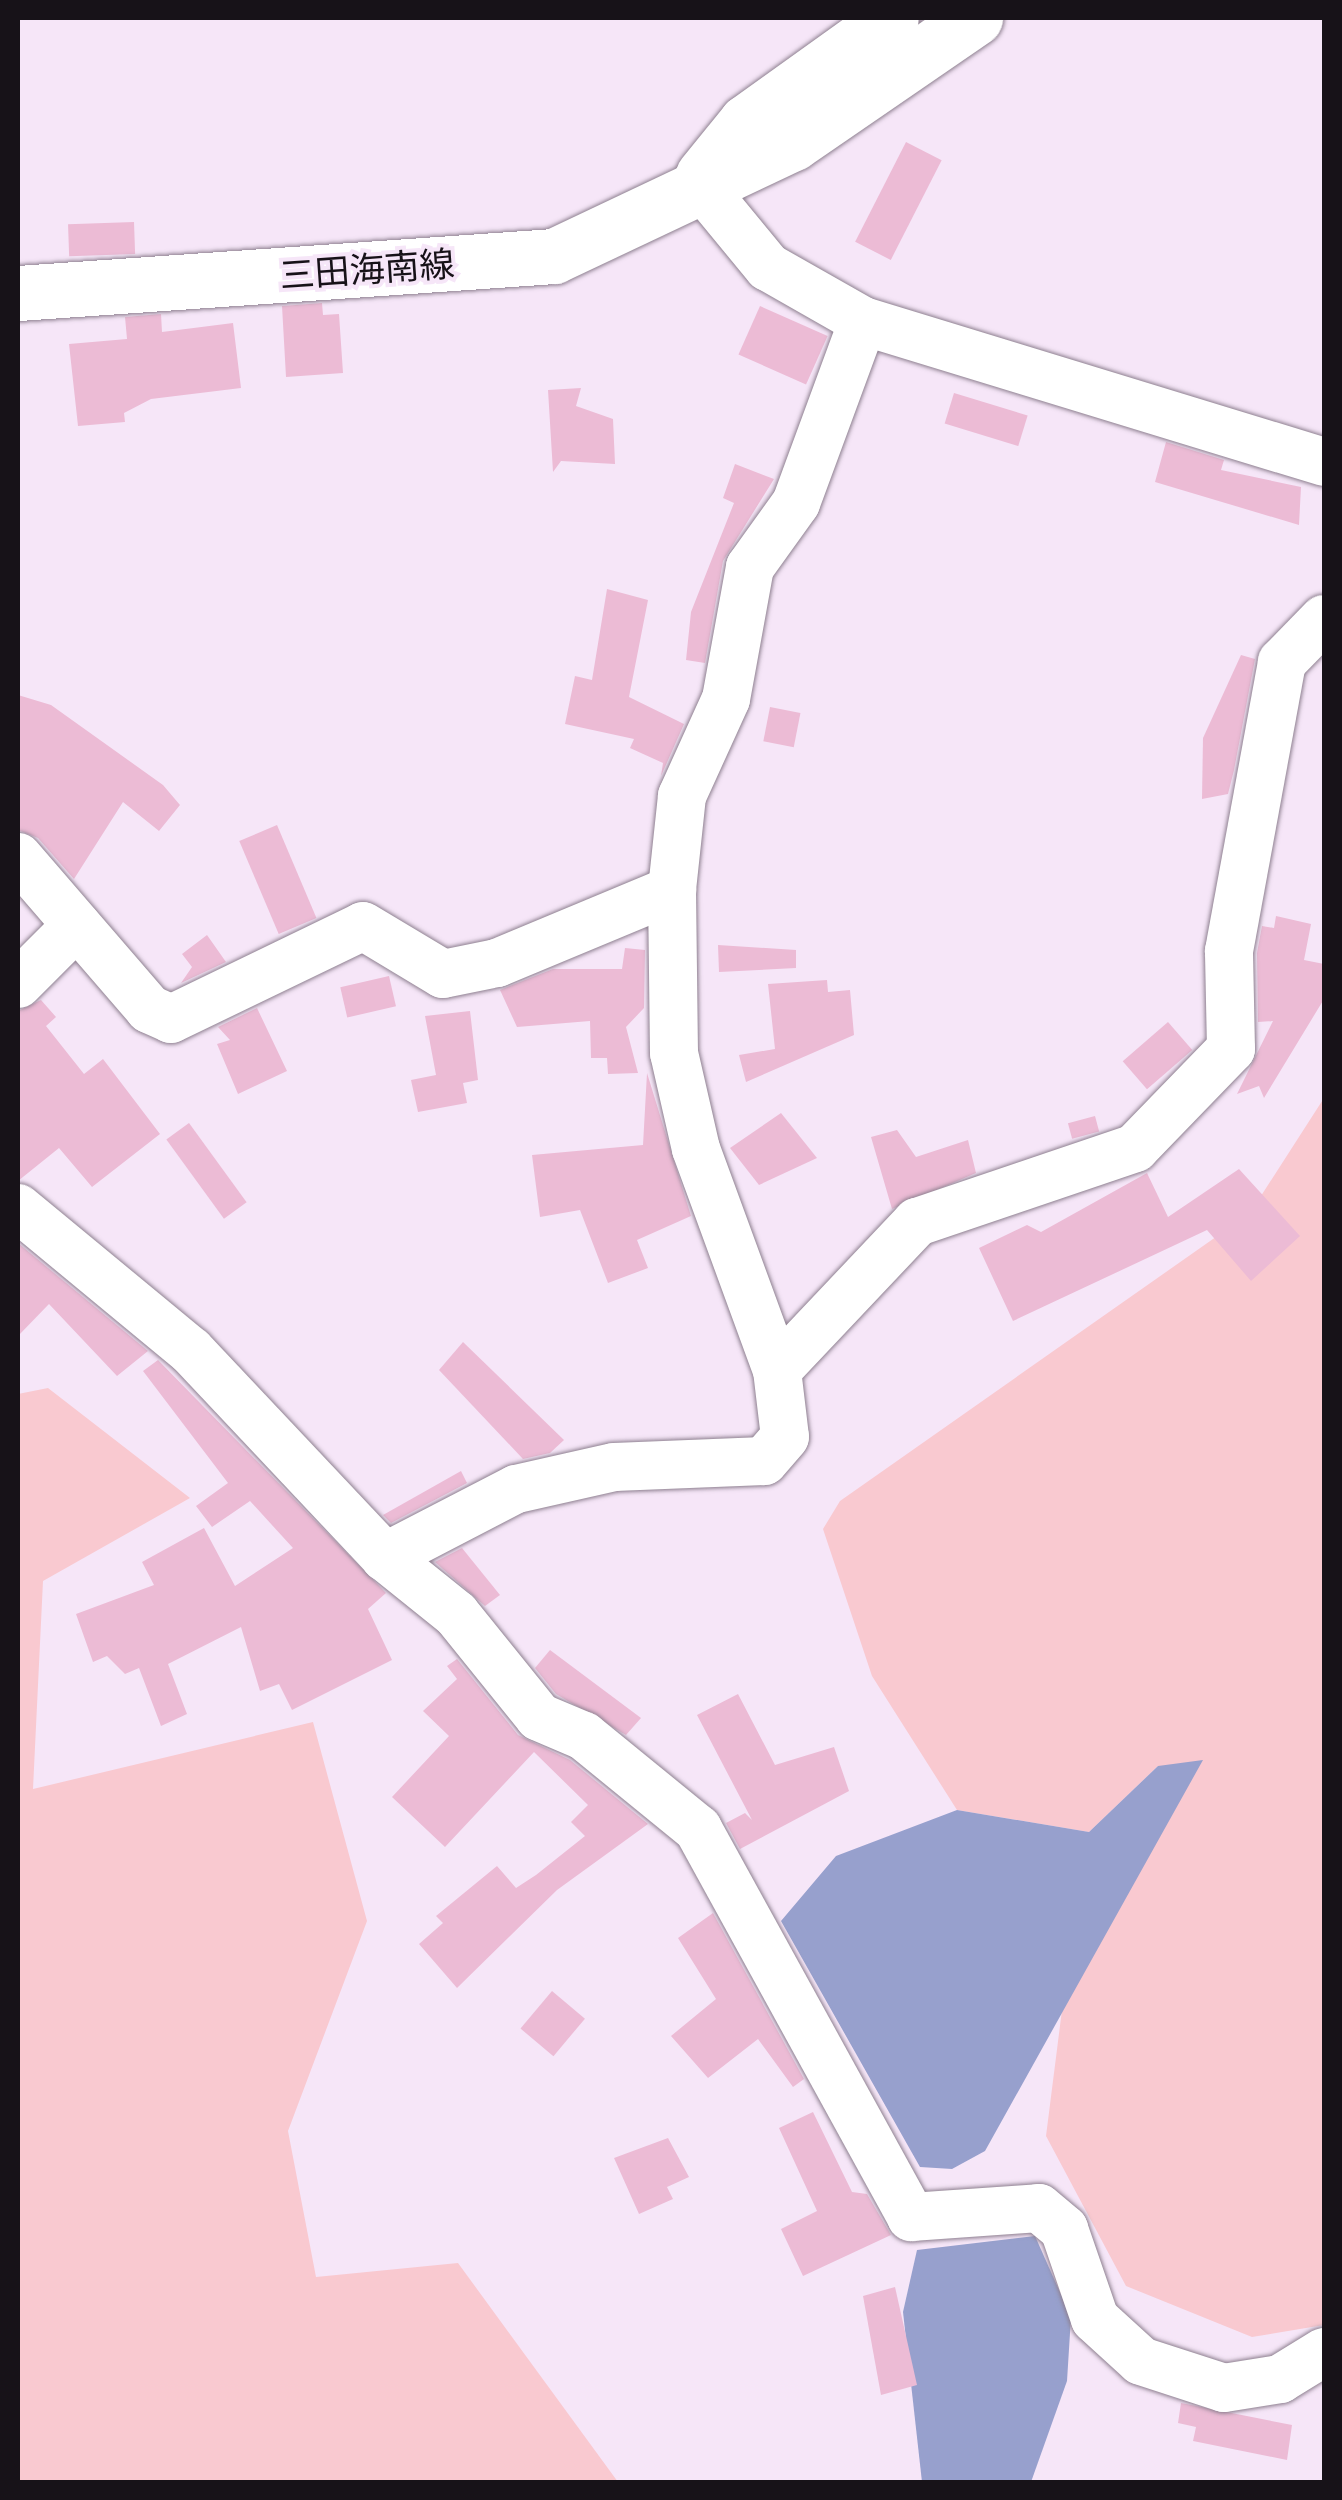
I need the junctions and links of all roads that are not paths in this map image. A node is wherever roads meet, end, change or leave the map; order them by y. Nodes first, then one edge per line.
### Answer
1 (891, 18) edge
2 (975, 18) edge
3 (698, 181) junction
4 (18, 293) edge
5 (864, 321) junction
6 (1324, 462) edge
7 (1324, 618) edge
8 (18, 857) edge
9 (672, 890) junction
10 (76, 925) junction
11 (18, 984) edge
12 (18, 1208) edge
13 (777, 1370) junction
14 (385, 1557) junction
15 (1324, 2352) edge

1 - 3 main road, 三田海南線
2 - 3 main road, 三田海南線
3 - 4 main road, 三田海南線
3 - 5 street
5 - 6 street
5 - 9 street
7 - 13 street
8 - 10 street
9 - 10 street
9 - 13 street
10 - 11 street
12 - 14 street
13 - 14 street
14 - 15 street

